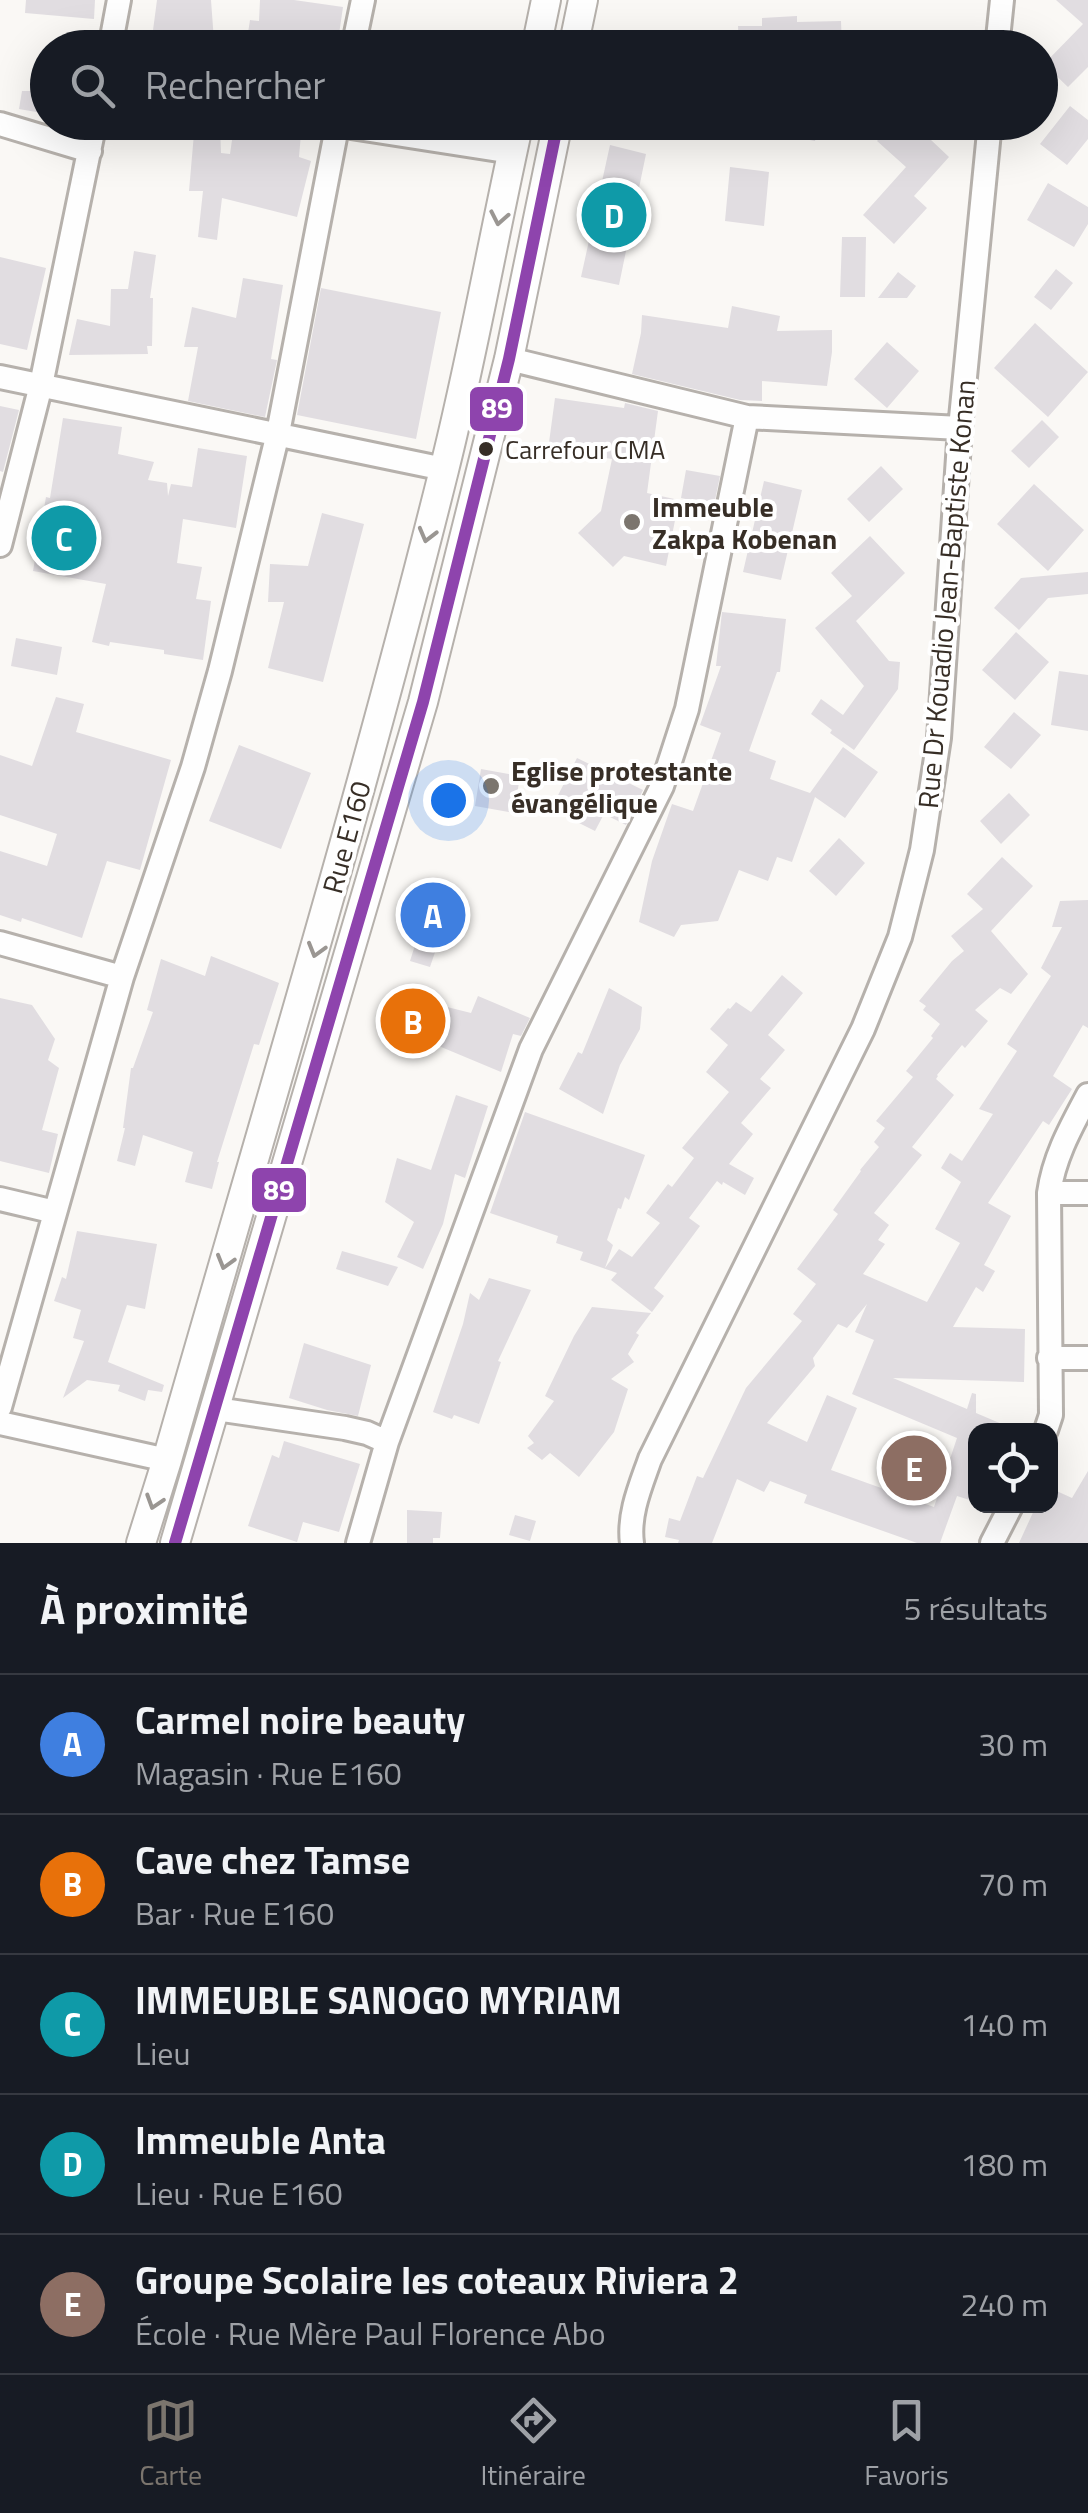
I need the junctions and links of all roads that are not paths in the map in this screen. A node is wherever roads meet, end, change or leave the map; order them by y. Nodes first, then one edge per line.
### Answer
1 (119, 0) edge
2 (362, 0) edge
3 (546, 0) edge
4 (1002, 0) edge
5 (576, 2) edge
6 (113, 30) edge
7 (356, 30) edge
8 (540, 30) edge
9 (574, 30) edge
10 (999, 30) edge
11 (0, 124) edge
12 (30, 133) edge
13 (53, 140) edge
14 (92, 140) edge
15 (335, 140) edge
16 (437, 140) edge
17 (515, 140) edge
18 (554, 140) edge
19 (988, 140) edge
20 (90, 151) junction
21 (512, 152) junction
22 (509, 359) junction
23 (0, 378) edge
24 (41, 385) junction
25 (747, 416) junction
26 (960, 428) junction
27 (278, 433) junction
28 (444, 470) junction
29 (0, 545) edge
30 (0, 943) edge
31 (122, 977) junction
32 (1088, 1095) edge
33 (1050, 1193) junction
34 (1088, 1193) edge
35 (0, 1199) edge
36 (55, 1212) junction
37 (1049, 1358) junction
38 (1088, 1358) edge
39 (0, 1407) edge
40 (216, 1410) junction
41 (0, 1423) edge
42 (1048, 1423) edge
43 (387, 1442) junction
44 (167, 1460) junction
45 (1007, 1513) edge
46 (141, 1543) edge
47 (176, 1543) edge
48 (358, 1543) edge
49 (632, 1543) edge
50 (992, 1543) edge

1 - 6 street
2 - 7 street
3 - 8 street
4 - 10 street
5 - 9 street
11 - 12 street
13 - 20 street
14 - 20 street
15 - 27 street
16 - 21 street
17 - 21 street, Rue E160
18 - 22 street, Rue E160
19 - 26 street, Rue Dr Kouadio Jean-Baptiste Konan
20 - 24 street
21 -> 28 street, Rue E160
22 - 25 street
22 - 40 street, Rue E160
23 - 24 street
24 - 27 street
24 - 29 street
25 - 26 street
25 - 43 street
26 - 49 street, Rue Dr Kouadio Jean-Baptiste Konan
27 - 28 street
27 - 31 street
28 -> 44 street, Rue E160
30 - 31 street
31 - 36 street
32 - 33 street
33 - 34 street
33 - 37 street
35 - 36 street
36 - 39 street
37 - 38 street
37 - 42 street
40 - 43 street
40 - 47 street, Rue E160
41 - 44 street
43 - 48 street
44 -> 46 street, Rue E160
45 - 50 street

